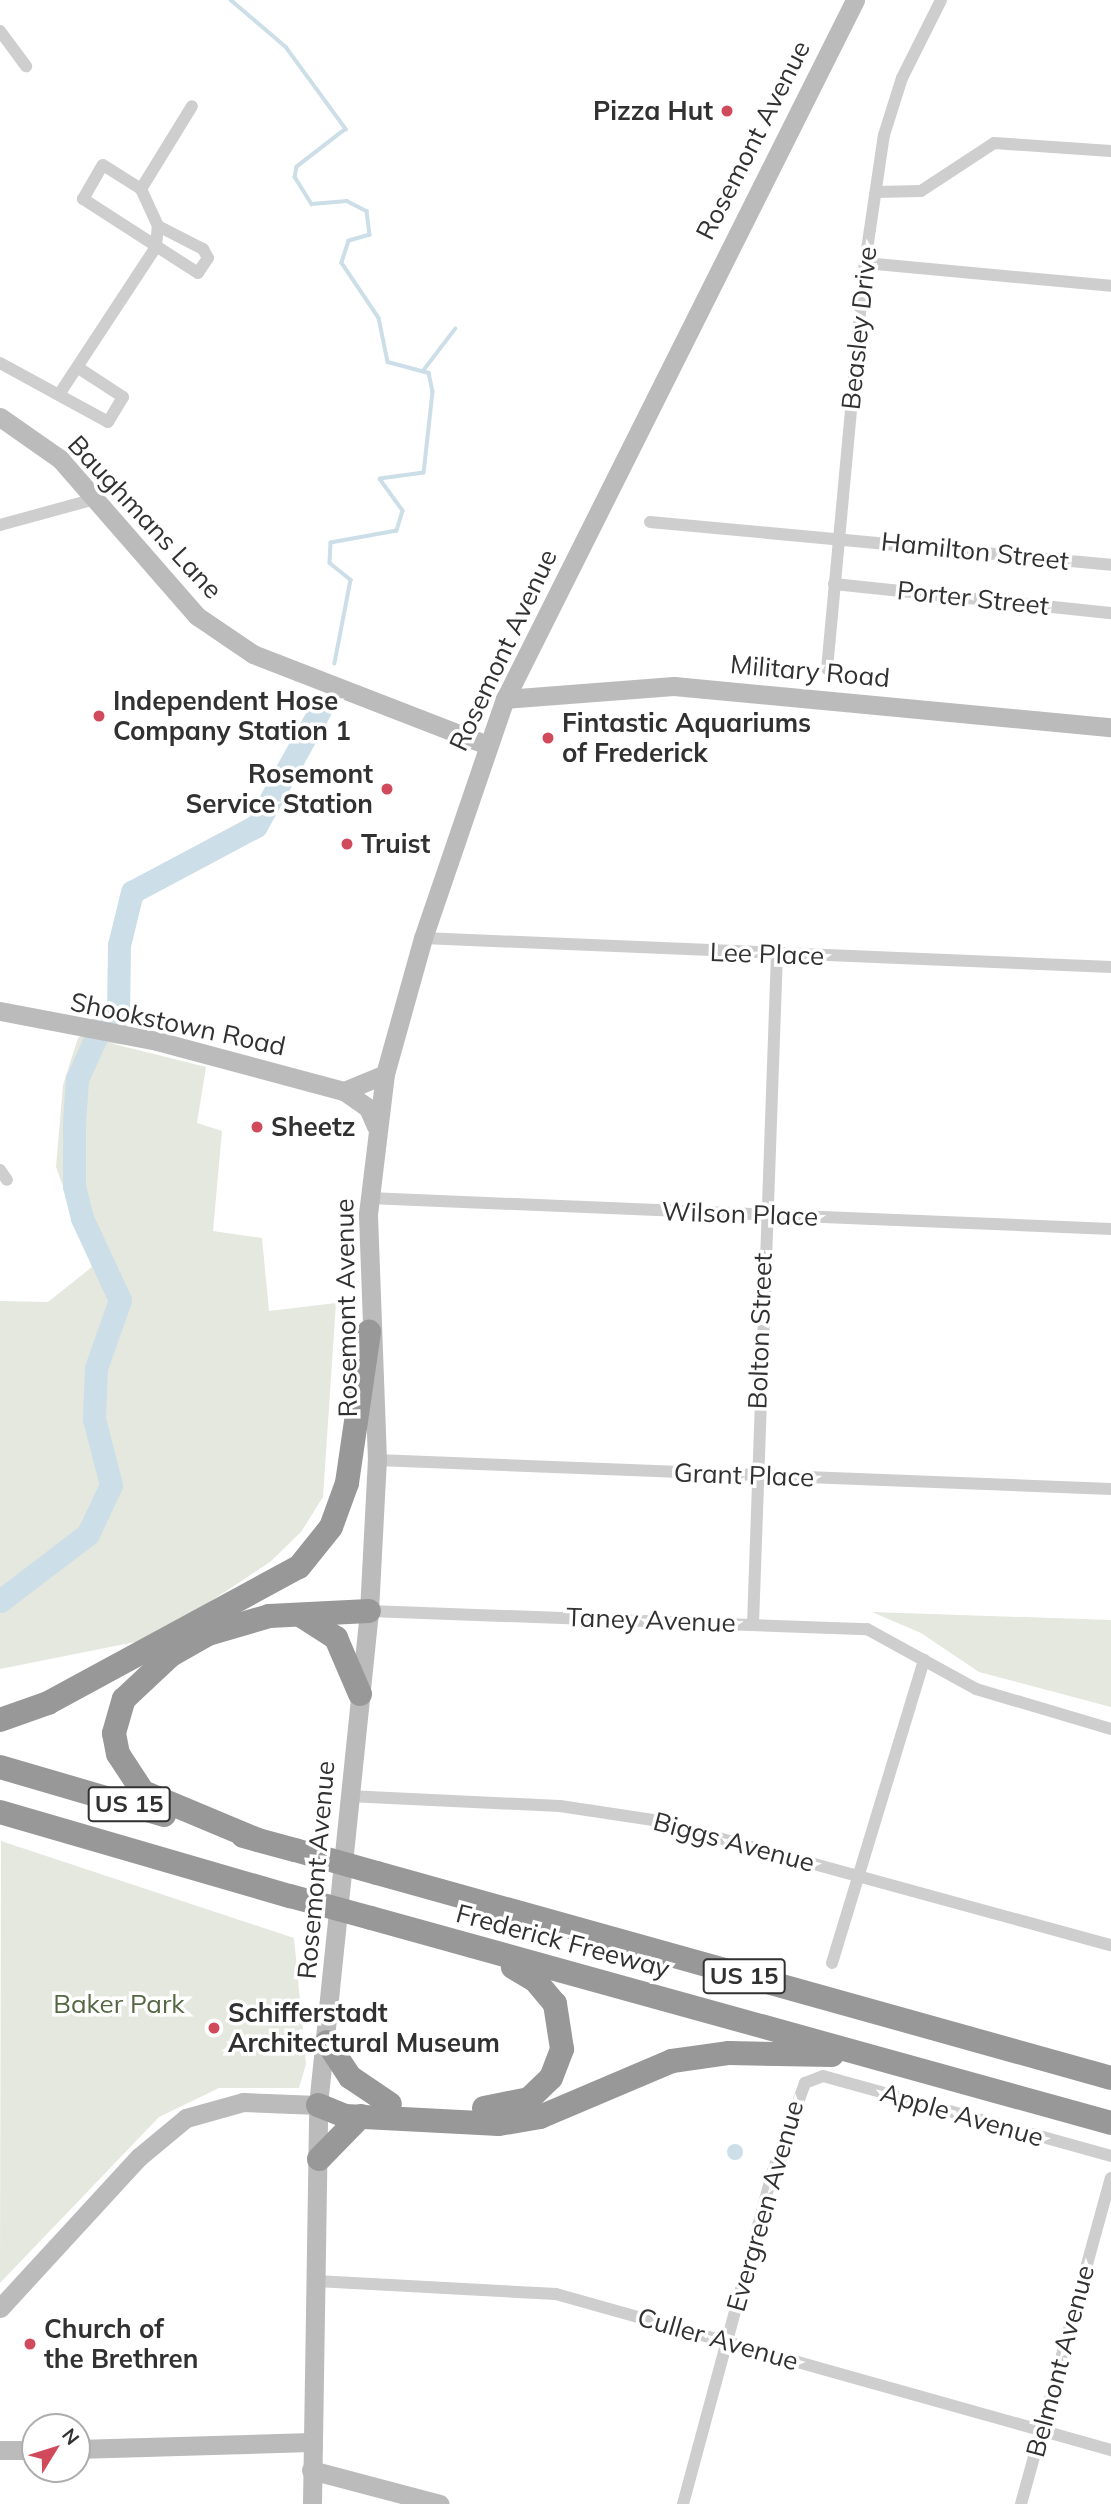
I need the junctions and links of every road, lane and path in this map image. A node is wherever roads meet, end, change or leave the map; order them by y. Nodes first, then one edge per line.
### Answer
1 (855, 0) edge
2 (941, 0) edge
3 (0, 31) edge
4 (26, 66) dead end
5 (192, 106) dead end
6 (1111, 151) edge
7 (141, 189) junction
8 (876, 192) junction
9 (158, 226) junction
10 (156, 247) junction
11 (865, 263) junction
12 (1111, 285) edge
13 (1, 365) edge
14 (80, 369) junction
15 (60, 393) junction
16 (0, 417) edge
17 (88, 500) junction
18 (650, 522) dead end
19 (0, 525) edge
20 (839, 537) junction
21 (1111, 565) edge
22 (834, 584) junction
23 (1111, 613) edge
24 (827, 668) dead end
25 (505, 699) junction
26 (1111, 727) edge
27 (485, 744) junction
28 (423, 938) junction
29 (777, 955) junction
30 (1111, 967) edge
31 (0, 1011) edge
32 (386, 1074) junction
33 (344, 1091) junction
34 (376, 1126) junction
35 (369, 1198) junction
36 (765, 1215) junction
37 (1111, 1229) edge
38 (369, 1332) junction
39 (377, 1460) junction
40 (754, 1476) junction
41 (1111, 1489) edge
42 (369, 1611) junction
43 (296, 1613) junction
44 (215, 1616) junction
45 (753, 1624) junction
46 (924, 1660) junction
47 (360, 1694) junction
48 (0, 1720) edge
49 (1111, 1729) edge
50 (0, 1767) edge
51 (348, 1796) junction
52 (0, 1812) edge
53 (258, 1840) junction
54 (857, 1874) junction
55 (1111, 1945) edge
56 (474, 1949) junction
57 (832, 1963) dead end
58 (327, 2042) junction
59 (861, 2053) junction
60 (813, 2078) joint
61 (1111, 2078) edge
62 (390, 2104) junction
63 (318, 2105) junction
64 (361, 2116) junction
65 (1111, 2123) edge
66 (1111, 2157) edge
67 (318, 2159) junction
68 (1111, 2178) edge
69 (316, 2281) junction
70 (0, 2308) edge
71 (726, 2340) junction
72 (1041, 2431) junction
73 (311, 2442) junction
74 (91, 2449) edge
75 (21, 2450) edge
76 (1111, 2450) edge
77 (0, 2451) edge
78 (311, 2470) junction
79 (312, 2504) edge
80 (440, 2504) edge
81 (683, 2504) edge
82 (1021, 2504) edge

1 - 25 main road, Rosemont Avenue
2 - 8 street, Beasley Drive
3 - 4 street
5 - 7 street
6 - 8 street
7 - 9 street
7 - 10 street
8 - 11 street, Beasley Drive
9 - 10 street
9 - 10 street
10 - 14 street
11 - 12 street
11 - 20 street, Beasley Drive
13 - 15 street
14 - 15 street
14 - 15 street
16 - 17 main road, Baughmans Lane
17 - 19 street
17 - 27 main road, Baughmans Lane
18 - 20 street, Hamilton Street
20 - 21 street, Hamilton Street
20 - 22 street, Beasley Drive
22 - 23 street, Porter Street
22 - 24 street, Beasley Drive
25 - 26 main road, Military Road
25 - 27 main road, Rosemont Avenue
27 - 28 main road, Rosemont Avenue
28 - 29 street, Lee Place
28 - 32 main road, Rosemont Avenue
29 - 30 street, Lee Place
29 - 36 street, Bolton Street
31 - 33 main road, Shookstown Road
32 - 33 main road
32 - 34 main road, Rosemont Avenue
33 - 34 main road, Shookstown Road
34 - 35 main road, Rosemont Avenue
35 - 36 street, Wilson Place
35 - 38 main road, Rosemont Avenue
36 - 37 street, Wilson Place
36 - 40 street, Bolton Street
38 - 39 main road, Rosemont Avenue
38 - 44 highway
39 - 40 street, Grant Place
39 - 42 main road, Rosemont Avenue
40 - 41 street, Grant Place
40 - 45 street, Bolton Street
42 - 43 highway
42 - 44 highway
42 - 45 street, Taney Avenue
42 - 47 main road, Rosemont Avenue
43 - 47 highway
43 - 53 highway
44 - 48 highway
45 - 46 street, Taney Avenue
46 - 49 street, Taney Avenue
46 - 54 street
47 - 51 main road, Rosemont Avenue
50 - 53 highway, Frederick Freeway / US 15
51 - 54 street, Biggs Avenue
51 - 58 main road, Rosemont Avenue
52 - 56 highway, Frederick Freeway / US 15, bridge
53 - 61 highway, Frederick Freeway / US 15, bridge
54 - 55 street, Biggs Avenue
54 - 57 street
56 - 59 highway, Frederick Freeway / US 15
56 - 62 highway
58 - 62 highway
58 - 63 main road, Rosemont Avenue
59 - 64 highway
59 - 65 highway, Frederick Freeway / US 15
60 - 66 street, Apple Avenue
60 - 71 street, Evergreen Avenue
62 - 63 highway
63 - 64 highway
63 - 67 main road, Rosemont Avenue
63 - 70 main road
64 - 67 highway
67 - 69 main road, Rosemont Avenue
68 - 72 street, Belmont Avenue
69 - 71 street, Culler Avenue
69 - 73 main road, Rosemont Avenue
71 - 72 street, Culler Avenue
71 - 81 street, Evergreen Avenue
72 - 76 street, Culler Avenue
72 - 82 street, Belmont Avenue
73 - 74 main road
73 - 78 main road, Rosemont Avenue
75 - 77 main road
78 - 79 main road, Rosemont Avenue
78 - 80 main road

